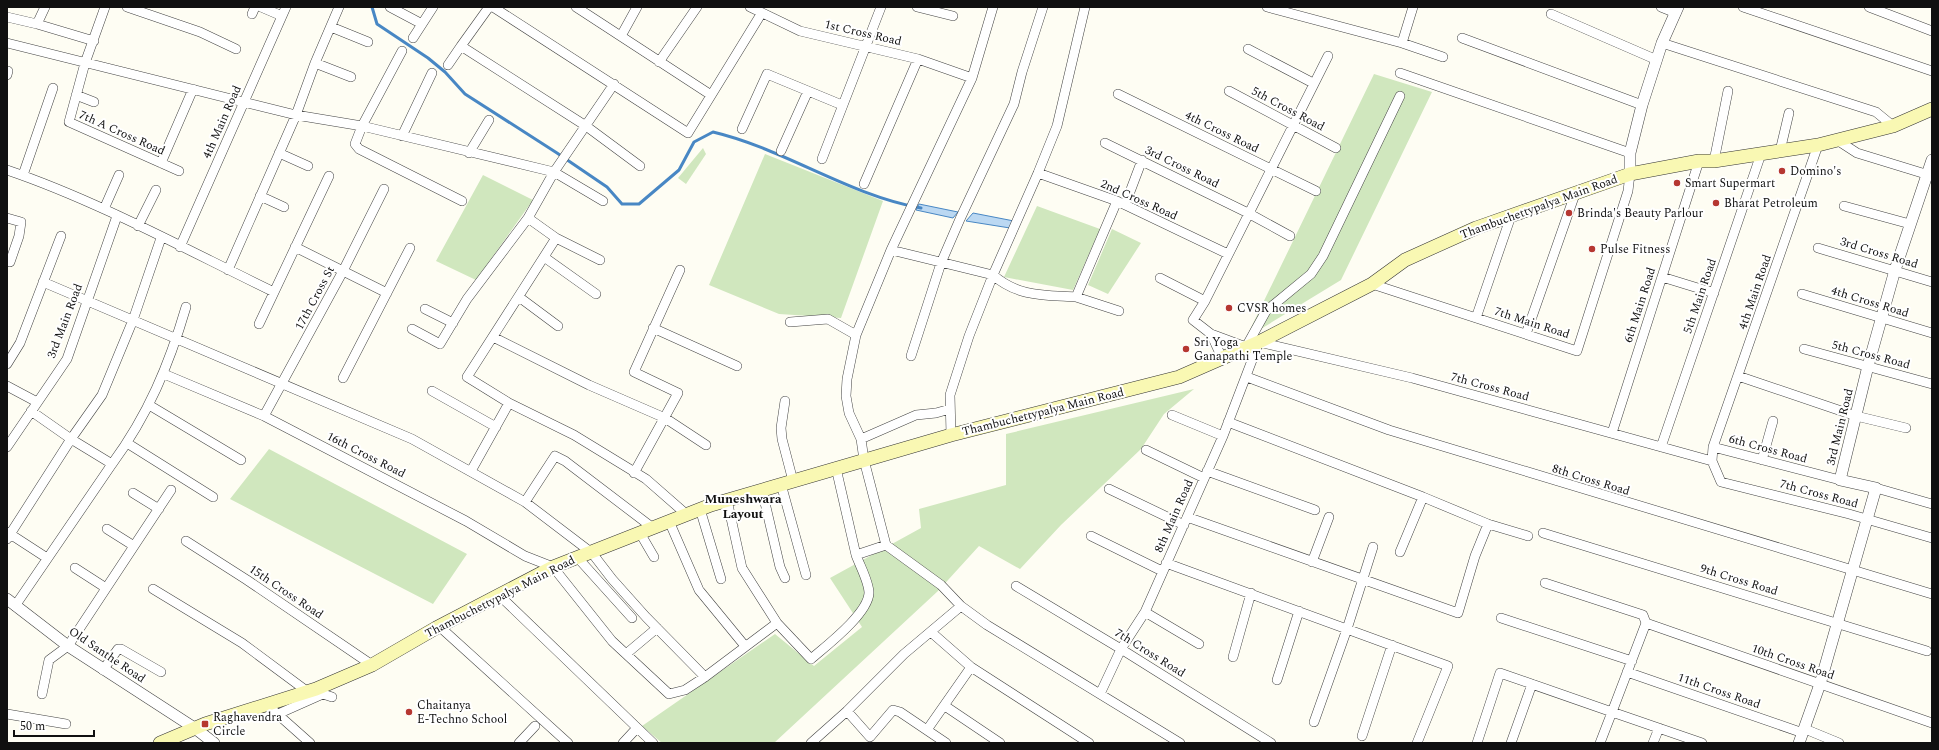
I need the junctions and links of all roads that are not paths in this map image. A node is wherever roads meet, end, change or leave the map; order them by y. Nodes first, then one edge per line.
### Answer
1 (45, 7) edge
2 (105, 7) edge
3 (127, 7) edge
4 (261, 7) edge
5 (286, 7) edge
6 (339, 7) edge
7 (390, 7) edge
8 (433, 7) edge
9 (576, 7) edge
10 (637, 7) edge
11 (697, 7) edge
12 (750, 7) edge
13 (881, 7) edge
14 (917, 7) edge
15 (993, 7) edge
16 (1043, 7) edge
17 (1085, 7) edge
18 (1268, 7) edge
19 (1413, 7) edge
20 (1661, 7) edge
21 (1742, 7) edge
22 (1868, 7) edge
23 (487, 8) edge
24 (1677, 10) edge
25 (761, 14) junction
26 (1551, 14) dead end
27 (282, 16) junction
28 (953, 16) dead end
29 (7, 17) edge
30 (37, 24) junction
31 (422, 24) junction
32 (331, 26) junction
33 (1932, 31) edge
34 (621, 36) junction
35 (414, 38) dead end
36 (1462, 38) dead end
37 (94, 41) junction
38 (368, 42) dead end
39 (7, 43) edge
40 (1402, 43) junction
41 (1662, 43) junction
42 (461, 46) junction
43 (866, 46) junction
44 (236, 49) dead end
45 (1248, 49) dead end
46 (402, 51) dead end
47 (1328, 56) dead end
48 (1443, 56) dead end
49 (918, 58) junction
50 (1657, 60) junction
51 (659, 62) junction
52 (85, 63) junction
53 (315, 64) junction
54 (448, 65) dead end
55 (1932, 70) edge
56 (432, 73) dead end
57 (1400, 73) dead end
58 (351, 77) dead end
59 (972, 78) junction
60 (1313, 83) junction
61 (614, 84) junction
62 (53, 88) dead end
63 (193, 89) junction
64 (808, 91) junction
65 (1229, 91) dead end
66 (1728, 91) dead end
67 (1118, 94) dead end
68 (76, 95) junction
69 (711, 95) junction
70 (1400, 96) dead end
71 (245, 101) junction
72 (94, 102) dead end
73 (1642, 104) junction
74 (842, 105) junction
75 (1932, 109) edge
76 (1789, 113) dead end
77 (296, 115) junction
78 (489, 120) dead end
79 (1292, 125) junction
80 (362, 126) junction
81 (586, 126) junction
82 (1893, 126) junction
83 (742, 129) dead end
84 (402, 136) junction
85 (1837, 140) junction
86 (1105, 143) dead end
87 (1818, 145) junction
88 (1336, 148) dead end
89 (782, 150) dead end
90 (1780, 151) junction
91 (469, 152) junction
92 (278, 153) junction
93 (1630, 153) junction
94 (1761, 154) junction
95 (822, 159) dead end
96 (1142, 160) junction
97 (1932, 160) edge
98 (1699, 161) junction
99 (1714, 161) junction
100 (161, 163) junction
101 (308, 166) dead end
102 (640, 166) dead end
103 (1270, 169) junction
104 (7, 170) edge
105 (179, 170) dead end
106 (554, 172) junction
107 (1038, 174) junction
108 (1630, 174) junction
109 (23, 175) junction
110 (119, 175) dead end
111 (1930, 175) edge
112 (329, 176) dead end
113 (864, 184) dead end
114 (384, 189) dead end
115 (156, 190) dead end
116 (1316, 191) dead end
117 (1575, 194) junction
118 (260, 196) junction
119 (462, 201) dead end
120 (603, 201) dead end
121 (1121, 203) junction
122 (1844, 206) dead end
123 (284, 207) dead end
124 (104, 209) junction
125 (1248, 213) junction
126 (117, 216) junction
127 (1511, 216) junction
128 (7, 218) edge
129 (528, 218) junction
130 (1910, 224) junction
131 (138, 226) junction
132 (61, 236) dead end
133 (1290, 236) dead end
134 (161, 238) junction
135 (556, 238) junction
136 (180, 247) junction
137 (295, 247) junction
138 (410, 248) dead end
139 (1818, 248) dead end
140 (891, 250) junction
141 (1228, 254) junction
142 (544, 257) junction
143 (7, 260) edge
144 (600, 260) dead end
145 (941, 263) junction
146 (228, 270) junction
147 (680, 270) dead end
148 (1895, 270) junction
149 (343, 271) junction
150 (993, 275) junction
151 (1662, 277) junction
152 (1160, 278) dead end
153 (43, 282) junction
154 (1932, 282) edge
155 (1372, 284) junction
156 (274, 292) junction
157 (388, 293) junction
158 (1714, 293) junction
159 (596, 294) dead end
160 (1802, 294) dead end
161 (1076, 297) junction
162 (519, 298) junction
163 (87, 301) junction
164 (1205, 301) junction
165 (186, 308) dead end
166 (425, 309) dead end
167 (1119, 311) dead end
168 (1476, 318) junction
169 (1882, 318) junction
170 (133, 320) junction
171 (790, 322) dead end
172 (453, 323) junction
173 (259, 324) dead end
174 (558, 326) dead end
175 (653, 328) junction
176 (412, 329) dead end
177 (1932, 333) edge
178 (1211, 334) junction
179 (1526, 334) junction
180 (856, 335) junction
181 (493, 336) junction
182 (177, 339) junction
183 (1259, 342) junction
184 (1246, 347) junction
185 (1804, 349) dead end
186 (911, 356) dead end
187 (1222, 358) junction
188 (7, 364) edge
189 (737, 366) dead end
190 (1868, 366) junction
191 (164, 374) junction
192 (1738, 376) junction
193 (1247, 377) junction
194 (344, 378) dead end
195 (282, 384) junction
196 (1932, 384) edge
197 (7, 386) edge
198 (432, 391) dead end
199 (785, 401) dead end
200 (37, 402) junction
201 (509, 403) junction
202 (149, 405) junction
203 (950, 409) junction
204 (31, 412) junction
205 (1172, 415) dead end
206 (264, 416) junction
207 (1856, 416) junction
208 (665, 418) junction
209 (1773, 421) dead end
210 (1228, 422) junction
211 (496, 427) junction
212 (1906, 428) dead end
213 (1612, 432) junction
214 (951, 435) junction
215 (1223, 436) junction
216 (71, 439) junction
217 (861, 439) junction
218 (128, 443) junction
219 (8, 444) edge
220 (706, 445) dead end
221 (1661, 447) junction
222 (1713, 447) junction
223 (1146, 450) dead end
224 (240, 460) dead end
225 (864, 460) junction
226 (1762, 460) junction
227 (1712, 461) junction
228 (112, 464) junction
229 (836, 468) junction
230 (471, 471) junction
231 (634, 473) junction
232 (1206, 474) junction
233 (1840, 480) junction
234 (787, 482) junction
235 (1876, 488) junction
236 (1109, 489) dead end
237 (171, 490) dead end
238 (762, 490) junction
239 (133, 493) dead end
240 (213, 497) dead end
241 (1423, 497) junction
242 (727, 500) junction
243 (525, 502) junction
244 (1932, 504) edge
245 (158, 509) junction
246 (700, 509) junction
247 (1315, 510) dead end
248 (686, 514) junction
249 (1329, 517) dead end
250 (1867, 519) junction
251 (669, 521) junction
252 (1185, 521) junction
253 (1488, 524) junction
254 (653, 528) junction
255 (107, 529) dead end
256 (640, 533) junction
257 (1543, 533) dead end
258 (8, 535) edge
259 (1091, 536) dead end
260 (1528, 536) dead end
261 (1932, 538) edge
262 (186, 541) dead end
263 (886, 545) junction
264 (134, 546) junction
265 (1373, 547) dead end
266 (592, 552) junction
267 (1400, 552) dead end
268 (856, 555) junction
269 (577, 557) junction
270 (654, 557) dead end
271 (47, 558) junction
272 (1312, 562) junction
273 (553, 567) junction
274 (1164, 567) junction
275 (75, 568) dead end
276 (1852, 571) junction
277 (806, 575) dead end
278 (785, 578) dead end
279 (721, 579) dead end
280 (1362, 579) junction
281 (1545, 583) dead end
282 (1016, 586) dead end
283 (106, 588) junction
284 (153, 590) dead end
285 (1251, 593) junction
286 (1932, 594) edge
287 (499, 595) junction
288 (9, 603) edge
289 (961, 606) junction
290 (1299, 611) junction
291 (1145, 612) junction
292 (632, 618) dead end
293 (1501, 618) dead end
294 (1837, 622) junction
295 (777, 623) junction
296 (1646, 623) junction
297 (440, 627) junction
298 (657, 628) junction
299 (1347, 629) junction
300 (931, 632) junction
301 (1199, 644) dead end
302 (1392, 645) junction
303 (68, 646) junction
304 (746, 646) junction
305 (1121, 649) junction
306 (1927, 651) dead end
307 (626, 654) junction
308 (1233, 657) dead end
309 (1632, 661) junction
310 (372, 665) junction
311 (971, 667) junction
312 (104, 670) junction
313 (161, 672) dead end
314 (1628, 672) junction
315 (705, 677) junction
316 (1277, 680) dead end
317 (1532, 684) junction
318 (1820, 684) junction
319 (308, 692) junction
320 (42, 694) dead end
321 (1100, 694) junction
322 (332, 697) dead end
323 (267, 704) junction
324 (945, 706) junction
325 (847, 711) junction
326 (1612, 712) junction
327 (7, 714) edge
328 (278, 714) junction
329 (1314, 722) dead end
330 (1932, 722) edge
331 (66, 724) dead end
332 (535, 726) dead end
333 (930, 727) dead end
334 (1659, 728) junction
335 (196, 729) junction
336 (636, 729) junction
337 (1802, 735) edge
338 (1362, 736) dead end
339 (1076, 740) edge
340 (1515, 742) edge
341 (160, 743) edge
342 (214, 743) edge
343 (310, 743) edge
344 (519, 743) edge
345 (568, 743) edge
346 (623, 743) edge
347 (653, 743) edge
348 (810, 743) edge
349 (946, 743) edge
350 (1000, 743) edge
351 (1089, 743) edge
352 (1180, 743) edge
353 (1271, 743) edge
354 (1417, 743) edge
355 (1477, 743) edge
356 (1600, 743) edge
357 (1653, 743) edge
358 (1702, 743) edge
359 (1839, 743) edge

1 - 30 street
2 - 37 street, 7th A Cross Road
3 - 44 street
4 - 27 street
5 - 27 street, 4th Main Road
6 - 32 street
7 - 31 street
8 - 31 street
9 - 34 street
10 - 34 street
11 - 51 street
12 - 25 street, 1st Cross Road
13 - 43 street
14 - 28 street
15 - 59 street
16 - 145 street
17 - 107 street
18 - 40 street
19 - 40 street
20 - 24 street
21 - 55 street
22 - 33 street
23 - 42 street
23 - 61 street
24 - 41 street
25 - 43 street, 1st Cross Road
25 - 69 street
26 - 50 street
27 - 71 street, 4th Main Road
29 - 30 street
30 - 37 street
31 - 35 street
32 - 38 street
32 - 53 street
34 - 51 street
36 - 73 street
37 - 52 street, 7th A Cross Road
39 - 52 street
40 - 48 street
41 - 50 street
41 - 82 street
42 - 54 street
42 - 81 street
43 - 49 street, 1st Cross Road
43 - 74 street
45 - 60 street
46 - 80 street
47 - 60 street
49 - 59 street, 1st Cross Road
49 - 113 street
50 - 73 street
51 - 69 street
52 - 63 street
52 - 68 street, 7th A Cross Road
53 - 58 street
53 - 77 street
56 - 84 street
57 - 93 street
59 - 140 street
60 - 79 street
61 - 69 street
61 - 81 street
62 - 109 street
63 - 71 street
63 - 100 street
64 - 74 street
64 - 83 street
64 - 89 street
65 - 79 street, 5th Cross Road
66 - 99 street
67 - 103 street, 4th Cross Road
68 - 72 street
68 - 100 street, 7th A Cross Road
70 - 184 street
71 - 77 street
71 - 136 street, 4th Main Road
73 - 93 street
74 - 95 street
75 - 82 main road, Thambuchettypalya Main Road
76 - 90 street
77 - 80 street
77 - 92 street
78 - 91 street
79 - 88 street, 5th Cross Road
79 - 103 street
80 - 84 street
80 - 119 street
81 - 102 street
81 - 106 street
82 - 85 main road, Thambuchettypalya Main Road
84 - 91 street
85 - 87 main road, Thambuchettypalya Main Road
85 - 111 street
86 - 96 street, 3rd Cross Road
87 - 90 main road, Thambuchettypalya Main Road
87 - 192 street, 4th Main Road
90 - 94 main road, Thambuchettypalya Main Road
91 - 106 street
92 - 101 street
92 - 118 street
93 - 108 street
94 - 99 main road, Thambuchettypalya Main Road
94 - 158 street, 5th Main Road
96 - 121 street
96 - 125 street, 3rd Cross Road
97 - 111 street, 3rd Main Road
98 - 99 main road, Thambuchettypalya Main Road
98 - 108 main road, Thambuchettypalya Main Road
98 - 151 street, 6th Main Road
100 - 105 street, 7th A Cross Road
103 - 116 street, 4th Cross Road
103 - 125 street
104 - 109 street
106 - 120 street
106 - 129 street
107 - 121 street, 2nd Cross Road
107 - 150 street
108 - 117 main road, Thambuchettypalya Main Road
108 - 179 street, 7th Main Road
109 - 124 street
110 - 124 street
111 - 130 street, 3rd Main Road
112 - 137 street
114 - 149 street, 17th Cross St
115 - 131 street
117 - 127 main road, Thambuchettypalya Main Road
117 - 179 street
118 - 123 street
118 - 146 street
121 - 141 street, 2nd Cross Road
121 - 161 street
122 - 130 street
124 - 126 street
125 - 133 street, 3rd Cross Road
125 - 141 street
126 - 131 street
126 - 163 street, 3rd Main Road
127 - 155 main road, Thambuchettypalya Main Road
127 - 168 street
128 - 143 street
129 - 135 street
129 - 172 street
130 - 148 street, 3rd Main Road
131 - 134 street
132 - 153 street
134 - 136 street
134 - 170 street
135 - 142 street
135 - 144 street
136 - 146 street
137 - 149 street
137 - 156 street
138 - 157 street
139 - 148 street, 3rd Cross Road
140 - 145 street
140 - 180 street
141 - 164 street
142 - 159 street
142 - 162 street
145 - 150 street
145 - 186 street
146 - 156 street
147 - 175 street
148 - 154 street, 3rd Cross Road
148 - 169 street, 3rd Main Road
149 - 157 street
149 - 195 street, 17th Cross St
150 - 161 street
150 - 203 street
151 - 158 street
151 - 213 street, 6th Main Road
152 - 164 street
153 - 163 street
153 - 188 street
155 - 168 street, 7th Main Road
155 - 183 main road, Thambuchettypalya Main Road
156 - 173 street
157 - 194 street
158 - 221 street, 5th Main Road
160 - 169 street, 4th Cross Road
161 - 167 street
162 - 174 street
162 - 181 street
163 - 170 street
163 - 200 street, 3rd Main Road
164 - 178 street
165 - 182 street
166 - 172 street
168 - 179 street, 7th Main Road
169 - 177 street, 4th Cross Road
169 - 190 street, 3rd Main Road
170 - 182 street
170 - 216 street
171 - 180 street
172 - 176 street
175 - 189 street
175 - 208 street
178 - 184 street
178 - 187 street
180 - 217 street
181 - 201 street
181 - 208 street
182 - 191 street
182 - 195 street
183 - 184 main road, Thambuchettypalya Main Road
183 - 193 street, 8th Main Road
183 - 213 street, 7th Cross Road
184 - 187 main road, Thambuchettypalya Main Road
185 - 190 street, 5th Cross Road
187 - 214 main road, Thambuchettypalya Main Road
190 - 196 street, 5th Cross Road
190 - 207 street, 3rd Main Road
191 - 202 street
191 - 206 street, 16th Cross Road
192 - 207 street
192 - 222 street, 4th Main Road
193 - 210 street, 8th Main Road
193 - 276 street, 8th Cross Road
195 - 206 street, 17th Cross St
195 - 230 street
197 - 200 street
198 - 211 street
199 - 234 street
200 - 204 street, 3rd Main Road
201 - 211 street
201 - 231 street
202 - 218 street
202 - 224 street
203 - 214 street
203 - 217 street
204 - 216 street
204 - 219 street, 3rd Main Road
205 - 215 street
206 - 273 street, 16th Cross Road
207 - 212 street
207 - 233 street, 3rd Main Road
208 - 220 street
208 - 231 street
209 - 226 street
210 - 215 street, 8th Main Road
210 - 241 street
211 - 230 street
213 - 221 street, 7th Cross Road
214 - 225 main road, Thambuchettypalya Main Road
215 - 232 street, 8th Main Road
216 - 228 street
216 - 258 street
217 - 225 street
218 - 228 street
218 - 240 street
221 - 227 street, 7th Cross Road
222 - 226 street, 6th Cross Road
222 - 227 street, 7th Cross Road
223 - 232 street
225 - 229 main road, Thambuchettypalya Main Road
225 - 263 street
226 - 233 street, 6th Cross Road
227 - 250 street, 7th Cross Road
228 - 271 street
229 - 234 main road, Thambuchettypalya Main Road
229 - 268 street
230 - 243 street
231 - 248 street
232 - 247 street
232 - 252 street, 8th Main Road
233 - 235 street, 3rd Main Road
234 - 238 main road, Thambuchettypalya Main Road
234 - 277 street
235 - 244 street
235 - 250 street
236 - 252 street
237 - 245 street
238 - 242 main road, Thambuchettypalya Main Road
238 - 278 street
239 - 245 street
241 - 253 street
241 - 267 street
242 - 246 main road, Thambuchettypalya Main Road
242 - 295 street
243 - 254 street
243 - 266 street
245 - 264 street
246 - 248 main road, Thambuchettypalya Main Road
246 - 279 street
248 - 251 main road, Thambuchettypalya Main Road
249 - 272 street
250 - 261 street, 7th Cross Road
250 - 276 street
251 - 254 main road, Thambuchettypalya Main Road
251 - 304 street
252 - 272 street
252 - 274 street, 8th Main Road
253 - 260 street
253 - 280 street
254 - 256 main road, Thambuchettypalya Main Road
255 - 264 street
256 - 266 main road, Thambuchettypalya Main Road
256 - 270 street
257 - 294 street, 9th Cross Road
258 - 271 street
259 - 274 street
262 - 310 street, 15th Cross Road
263 - 268 street
263 - 289 street
264 - 283 street
265 - 280 street
266 - 269 main road, Thambuchettypalya Main Road
266 - 298 street
268 - 295 street
269 - 273 main road, Thambuchettypalya Main Road
269 - 292 street
271 - 288 street
272 - 280 street
273 - 287 main road, Thambuchettypalya Main Road
273 - 307 street
274 - 285 street
274 - 291 street, 8th Main Road
275 - 283 street
276 - 286 street, 8th Cross Road
276 - 294 street
280 - 299 street
281 - 296 street
282 - 305 street, 7th Cross Road
283 - 303 street
284 - 319 street
285 - 290 street
285 - 308 street
287 - 297 main road, Thambuchettypalya Main Road
287 - 336 street
288 - 303 street, Old Santhe Road
289 - 300 street
289 - 321 street
290 - 299 street
290 - 316 street
291 - 301 street
291 - 305 street, 8th Main Road
293 - 309 street
294 - 306 street, 9th Cross Road
294 - 318 street
295 - 304 street
296 - 309 street
296 - 318 street, 10th Cross Road
297 - 310 main road, Thambuchettypalya Main Road
297 - 345 street
298 - 307 street
298 - 315 street
299 - 302 street
299 - 329 street
300 - 311 street
300 - 325 street
302 - 338 street
302 - 354 street
303 - 312 street, Old Santhe Road
303 - 320 street
304 - 315 street
305 - 321 street, 8th Main Road
305 - 353 street, 7th Cross Road
307 - 315 street
309 - 314 street
310 - 319 main road, Thambuchettypalya Main Road
311 - 324 street
311 - 339 street
312 - 313 street
312 - 335 street, Old Santhe Road
314 - 326 street
314 - 337 street, 11th Cross Road
317 - 326 street
317 - 340 street
317 - 355 street
318 - 330 street, 10th Cross Road
318 - 337 street
319 - 323 main road, Thambuchettypalya Main Road
321 - 352 street
322 - 328 street
323 - 328 street
323 - 335 main road, Thambuchettypalya Main Road
324 - 333 street
324 - 350 street
325 - 348 street
325 - 349 street
326 - 334 street
326 - 356 street
327 - 331 street
328 - 343 street
332 - 344 street
334 - 357 street
334 - 358 street
335 - 341 main road, Thambuchettypalya Main Road
335 - 342 street, Old Santhe Road
336 - 346 street
336 - 347 street
337 - 359 street, 11th Cross Road
339 - 351 street

